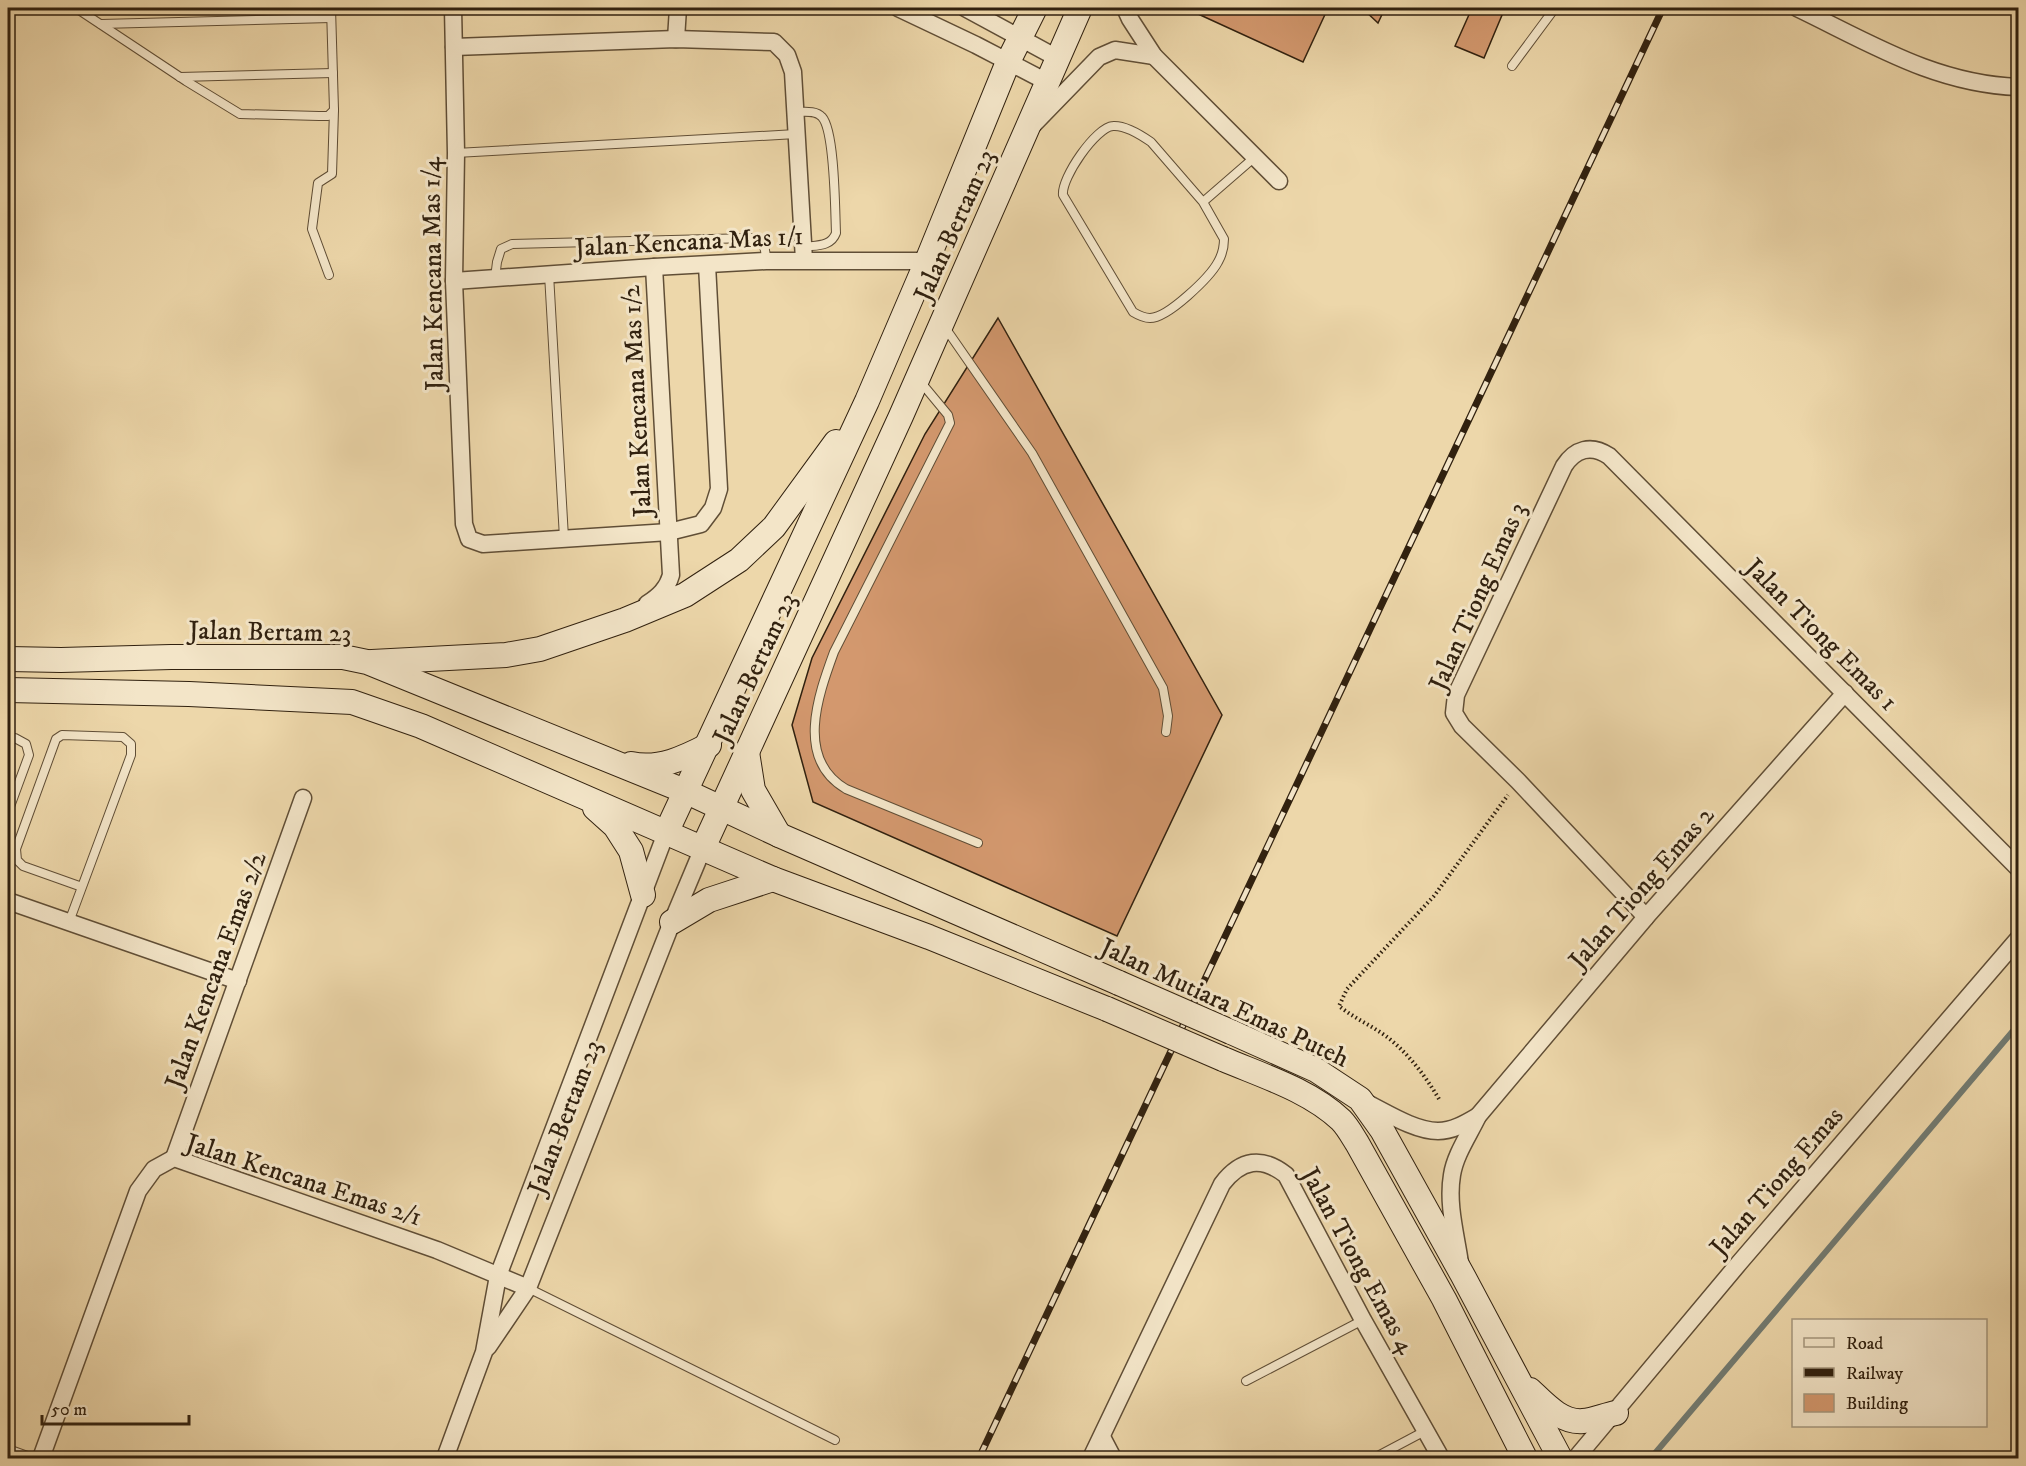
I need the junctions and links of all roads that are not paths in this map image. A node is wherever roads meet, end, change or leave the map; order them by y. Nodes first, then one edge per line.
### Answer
1 (76, 8) edge
2 (331, 8) edge
3 (453, 8) edge
4 (678, 8) edge
5 (898, 8) edge
6 (965, 8) edge
7 (1035, 8) edge
8 (1080, 8) edge
9 (1125, 8) edge
10 (1555, 8) edge
11 (1797, 8) edge
12 (1826, 14) edge
13 (331, 18) junction
14 (101, 24) junction
15 (1020, 38) junction
16 (676, 39) junction
17 (454, 47) junction
18 (1154, 56) junction
19 (1059, 58) junction
20 (1008, 62) junction
21 (1512, 66) dead end
22 (333, 73) junction
23 (180, 77) junction
24 (1047, 82) junction
25 (2019, 87) edge
26 (334, 110) junction
27 (795, 112) junction
28 (1028, 130) junction
29 (796, 134) junction
30 (456, 153) junction
31 (1256, 156) junction
32 (1279, 181) dead end
33 (1203, 202) junction
34 (804, 254) junction
35 (766, 261) junction
36 (927, 261) junction
37 (707, 265) junction
38 (654, 267) junction
39 (549, 274) junction
40 (329, 275) dead end
41 (495, 278) junction
42 (454, 281) junction
43 (942, 323) junction
44 (917, 378) junction
45 (867, 401) junction
46 (1584, 449) joint
47 (669, 532) junction
48 (564, 538) junction
49 (624, 621) junction
50 (8, 659) edge
51 (367, 662) junction
52 (8, 690) edge
53 (1845, 693) junction
54 (1166, 732) dead end
55 (8, 739) edge
56 (709, 745) junction
57 (747, 752) junction
58 (605, 759) junction
59 (687, 792) junction
60 (303, 798) dead end
61 (586, 799) junction
62 (721, 807) junction
63 (8, 812) edge
64 (666, 833) junction
65 (779, 835) junction
66 (978, 843) dead end
67 (703, 848) junction
68 (2019, 868) edge
69 (773, 879) junction
70 (82, 888) junction
71 (643, 895) junction
72 (8, 901) edge
73 (1646, 917) junction
74 (69, 922) junction
75 (672, 922) junction
76 (2019, 939) edge
77 (238, 981) junction
78 (1360, 1099) junction
79 (1478, 1116) junction
80 (174, 1158) junction
81 (1462, 1274) junction
82 (498, 1275) junction
83 (528, 1288) junction
84 (1363, 1320) junction
85 (484, 1352) junction
86 (1520, 1380) junction
87 (1246, 1381) dead end
88 (1616, 1413) junction
89 (1425, 1431) junction
90 (1102, 1437) junction
91 (836, 1440) dead end
92 (8, 1449) edge
93 (33, 1458) edge
94 (41, 1458) edge
95 (446, 1458) edge
96 (1091, 1458) edge
97 (1113, 1458) edge
98 (1374, 1458) edge
99 (1441, 1458) edge
100 (1525, 1458) edge
101 (1560, 1458) edge
102 (1576, 1458) edge

1 - 14 lane
2 - 13 lane
3 - 17 street, Jalan Kencana Mas 1/4
4 - 16 street
5 - 20 street
6 - 15 street
7 - 15 street, Jalan Bertam 23
8 - 19 street, Jalan Bertam 23
9 - 18 street
10 - 21 lane
11 - 12 street
12 - 25 street
13 - 14 lane
13 - 22 lane
14 - 23 lane
15 - 19 street
15 - 20 street, Jalan Bertam 23
16 - 17 street
16 - 27 street
17 - 30 street, Jalan Kencana Mas 1/4
18 - 28 street
18 - 31 street
19 - 24 street, Jalan Bertam 23
20 - 24 street
20 - 36 street, Jalan Bertam 23
22 - 23 lane
22 - 26 lane
23 - 26 lane
24 - 28 street, Jalan Bertam 23
26 - 40 lane
27 - 29 street
27 - 34 lane
28 - 43 street, Jalan Bertam 23
29 - 30 lane
29 - 34 street
30 - 42 street, Jalan Kencana Mas 1/4
31 - 32 street
31 - 33 lane
33 - 33 lane
34 - 35 street, Jalan Kencana Mas 1/1
34 - 36 street, Jalan Kencana Mas 1/1
35 - 37 street, Jalan Kencana Mas 1/1
35 - 41 lane
36 - 45 street, Jalan Bertam 23
37 - 38 street, Jalan Kencana Mas 1/1
37 - 47 street, Jalan Kencana Mas 1/2
38 - 39 street, Jalan Kencana Mas 1/1
38 - 47 street, Jalan Kencana Mas 1/2
39 - 41 street, Jalan Kencana Mas 1/1
39 - 48 lane
41 - 42 street, Jalan Kencana Mas 1/1
42 - 48 street, Jalan Kencana Mas 1/4
43 - 44 street, Jalan Bertam 23
43 - 54 lane
44 - 57 street, Jalan Bertam 23
44 - 66 lane
45 - 49 street
45 - 56 street, Jalan Bertam 23
46 - 53 street, Jalan Tiong Emas 1
46 - 73 street, Jalan Tiong Emas 3
47 - 48 street
47 - 49 street, Jalan Kencana Mas 1/2
49 - 51 street
50 - 51 street, Jalan Bertam 23
51 - 58 street, Jalan Bertam 23
52 - 61 street
53 - 68 street, Jalan Tiong Emas 1
53 - 73 street, Jalan Tiong Emas 2
55 - 63 lane
56 - 58 street
56 - 59 street, Jalan Bertam 23
57 - 62 street, Jalan Bertam 23
57 - 65 street
58 - 59 street, Jalan Bertam 23
59 - 62 street, Jalan Mutiara Emas Puteh
59 - 64 street, Jalan Bertam 23
60 - 77 street, Jalan Kencana Emas 2/2
61 - 64 street
61 - 71 street
62 - 65 street, Jalan Mutiara Emas Puteh
62 - 67 street, Jalan Bertam 23
64 - 67 street, Jalan Mutiara Emas Puteh
64 - 71 street, Jalan Bertam 23
65 - 78 street, Jalan Mutiara Emas Puteh, bridge
67 - 69 street, Jalan Mutiara Emas Puteh
67 - 75 street, Jalan Bertam 23
69 - 75 street
69 - 100 street, Jalan Mutiara Emas Puteh, bridge
70 - 70 lane
70 - 74 lane
71 - 82 street, Jalan Bertam 23
72 - 74 street
73 - 79 street, Jalan Tiong Emas 2
74 - 77 street
75 - 83 street, Jalan Bertam 23
76 - 88 street, Jalan Tiong Emas
77 - 80 street, Jalan Kencana Emas 2/2
78 - 79 street, Jalan Tiong Emas 2
78 - 81 street, Jalan Mutiara Emas Puteh
79 - 81 street, Jalan Tiong Emas 2
80 - 82 street, Jalan Kencana Emas 2/1
80 - 94 street, Jalan Kencana Emas 2/1
81 - 86 street, Jalan Mutiara Emas Puteh
82 - 83 street, Jalan Kencana Emas 2/1
82 - 85 street, Jalan Bertam 23
83 - 85 street, Jalan Bertam 23
83 - 91 lane
84 - 87 lane
84 - 89 street, Jalan Tiong Emas 4
84 - 90 street, Jalan Tiong Emas 4
85 - 95 street, Jalan Bertam 23
86 - 88 street
86 - 101 street, Jalan Mutiara Emas Puteh
88 - 102 street, Jalan Tiong Emas
89 - 98 lane
89 - 99 street, Jalan Tiong Emas 4
90 - 96 street, Jalan Tiong Emas 4
90 - 97 street
92 - 93 lane

